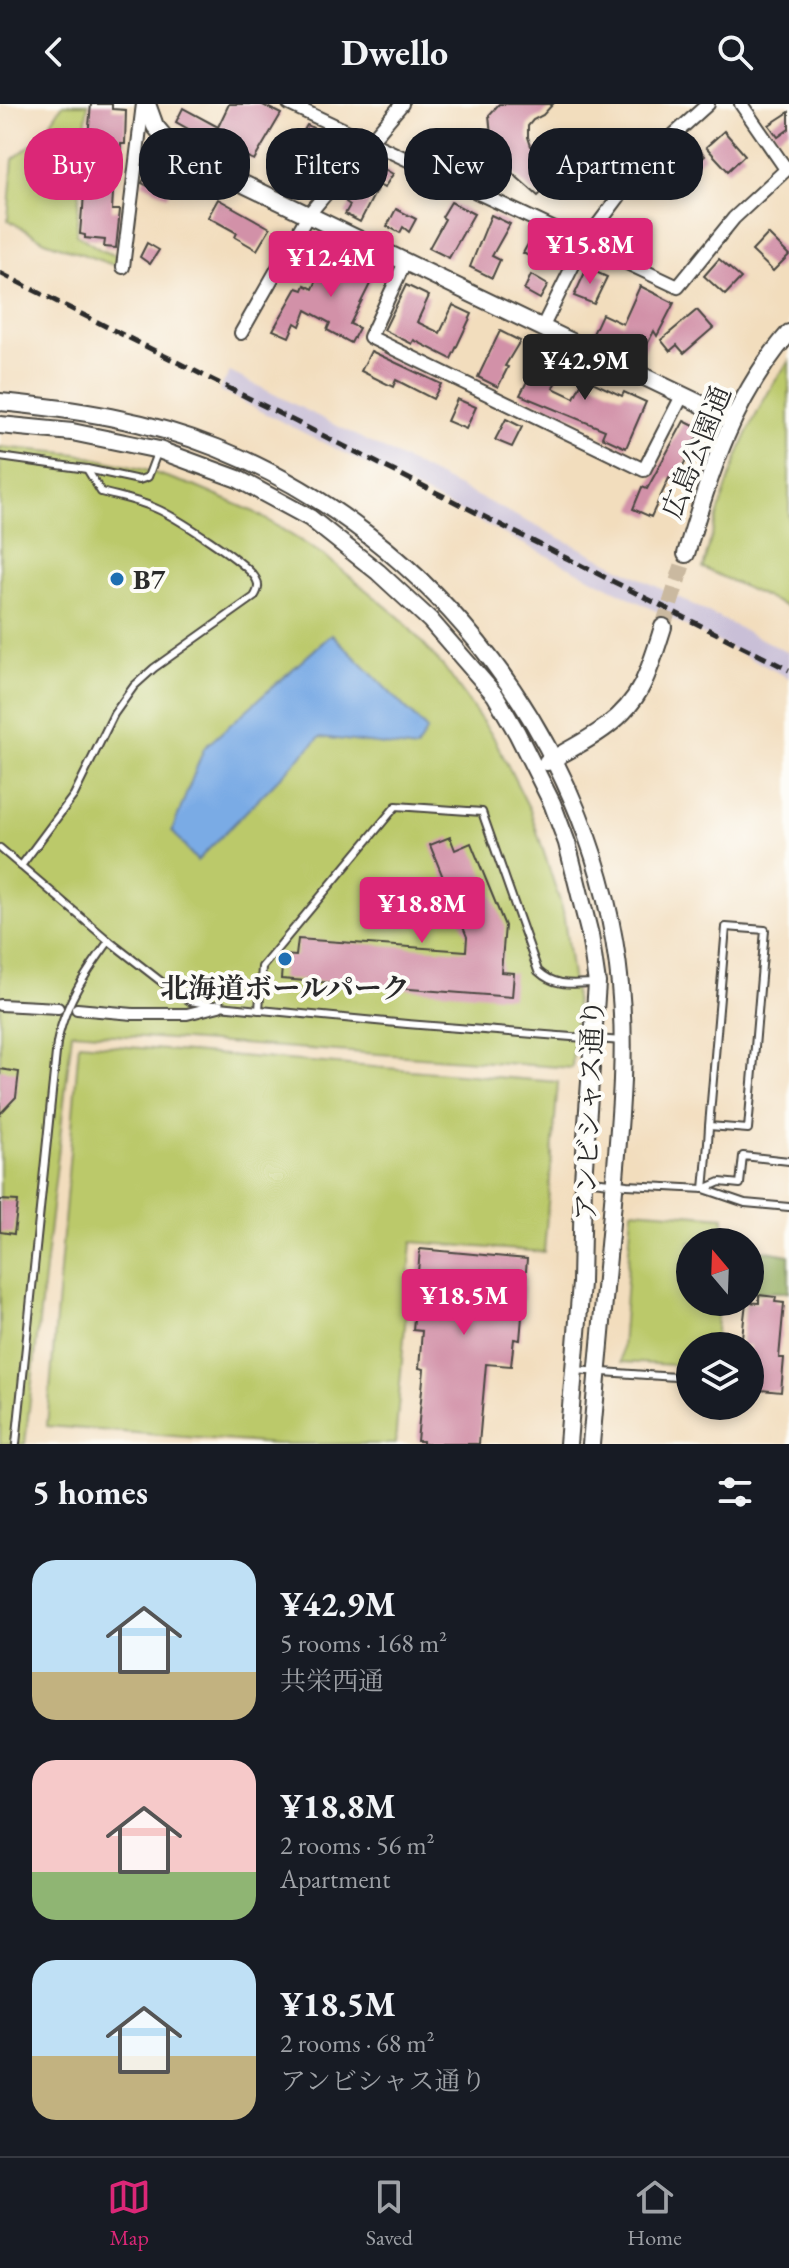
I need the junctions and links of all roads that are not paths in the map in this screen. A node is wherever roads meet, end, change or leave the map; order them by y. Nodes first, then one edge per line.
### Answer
1 (145, 104) edge
2 (289, 104) edge
3 (402, 104) edge
4 (708, 104) edge
5 (741, 104) edge
6 (339, 128) edge
7 (382, 128) edge
8 (388, 151) edge
9 (788, 168) edge
10 (321, 200) edge
11 (308, 215) junction
12 (584, 243) junction
13 (405, 262) junction
14 (123, 267) dead end
15 (542, 328) junction
16 (241, 333) dead end
17 (789, 333) edge
18 (682, 396) junction
19 (0, 402) edge
20 (732, 419) junction
21 (0, 425) edge
22 (159, 450) junction
23 (0, 457) edge
24 (87, 469) junction
25 (686, 554) tunnel mouth
26 (663, 627) tunnel mouth
27 (554, 758) junction
28 (535, 768) junction
29 (0, 848) edge
30 (21, 866) junction
31 (109, 941) junction
32 (597, 983) junction
33 (0, 1005) edge
34 (219, 1006) junction
35 (58, 1008) dead end
36 (77, 1009) dead end
37 (259, 1010) junction
38 (594, 1039) junction
39 (622, 1041) junction
40 (709, 1126) junction
41 (789, 1161) edge
42 (583, 1180) junction
43 (614, 1184) junction
44 (704, 1189) junction
45 (789, 1207) edge
46 (574, 1370) junction
47 (597, 1373) junction
48 (676, 1377) edge
49 (16, 1444) edge
50 (568, 1444) edge
51 (591, 1444) edge

1 - 11 street
1 - 14 street
2 - 6 street
3 - 7 street
4 - 12 street
5 - 9 street
8 - 12 street
9 - 12 street
10 - 11 street
11 - 13 street
11 - 16 street
12 - 15 street
13 - 15 street
13 - 18 street
15 - 18 street
17 - 20 street, 広島公園通
18 - 20 street
19 - 27 street, アンビシャス通り
20 - 25 street, 広島公園通
21 - 22 street, アンビシャス通り
22 - 24 lane
22 - 28 street, アンビシャス通り
23 - 24 lane
24 - 30 lane
26 - 27 street
27 - 28 street
27 - 39 street, アンビシャス通り
28 - 32 street, アンビシャス通り
29 - 30 lane
30 - 31 lane
31 - 34 lane
31 - 49 lane
32 - 37 lane
32 - 38 street, アンビシャス通り
33 - 35 street
34 - 36 street
34 - 37 lane
37 - 38 lane
38 - 39 lane
38 - 42 street, アンビシャス通り
39 - 43 street, アンビシャス通り
40 - 40 lane
40 - 44 lane
41 - 44 lane
42 - 43 lane
42 - 46 street, アンビシャス通り
43 - 44 lane
43 - 47 street, アンビシャス通り
44 - 45 lane
46 - 47 lane
46 - 50 street, アンビシャス通り
47 - 48 lane
47 - 51 street, アンビシャス通り

